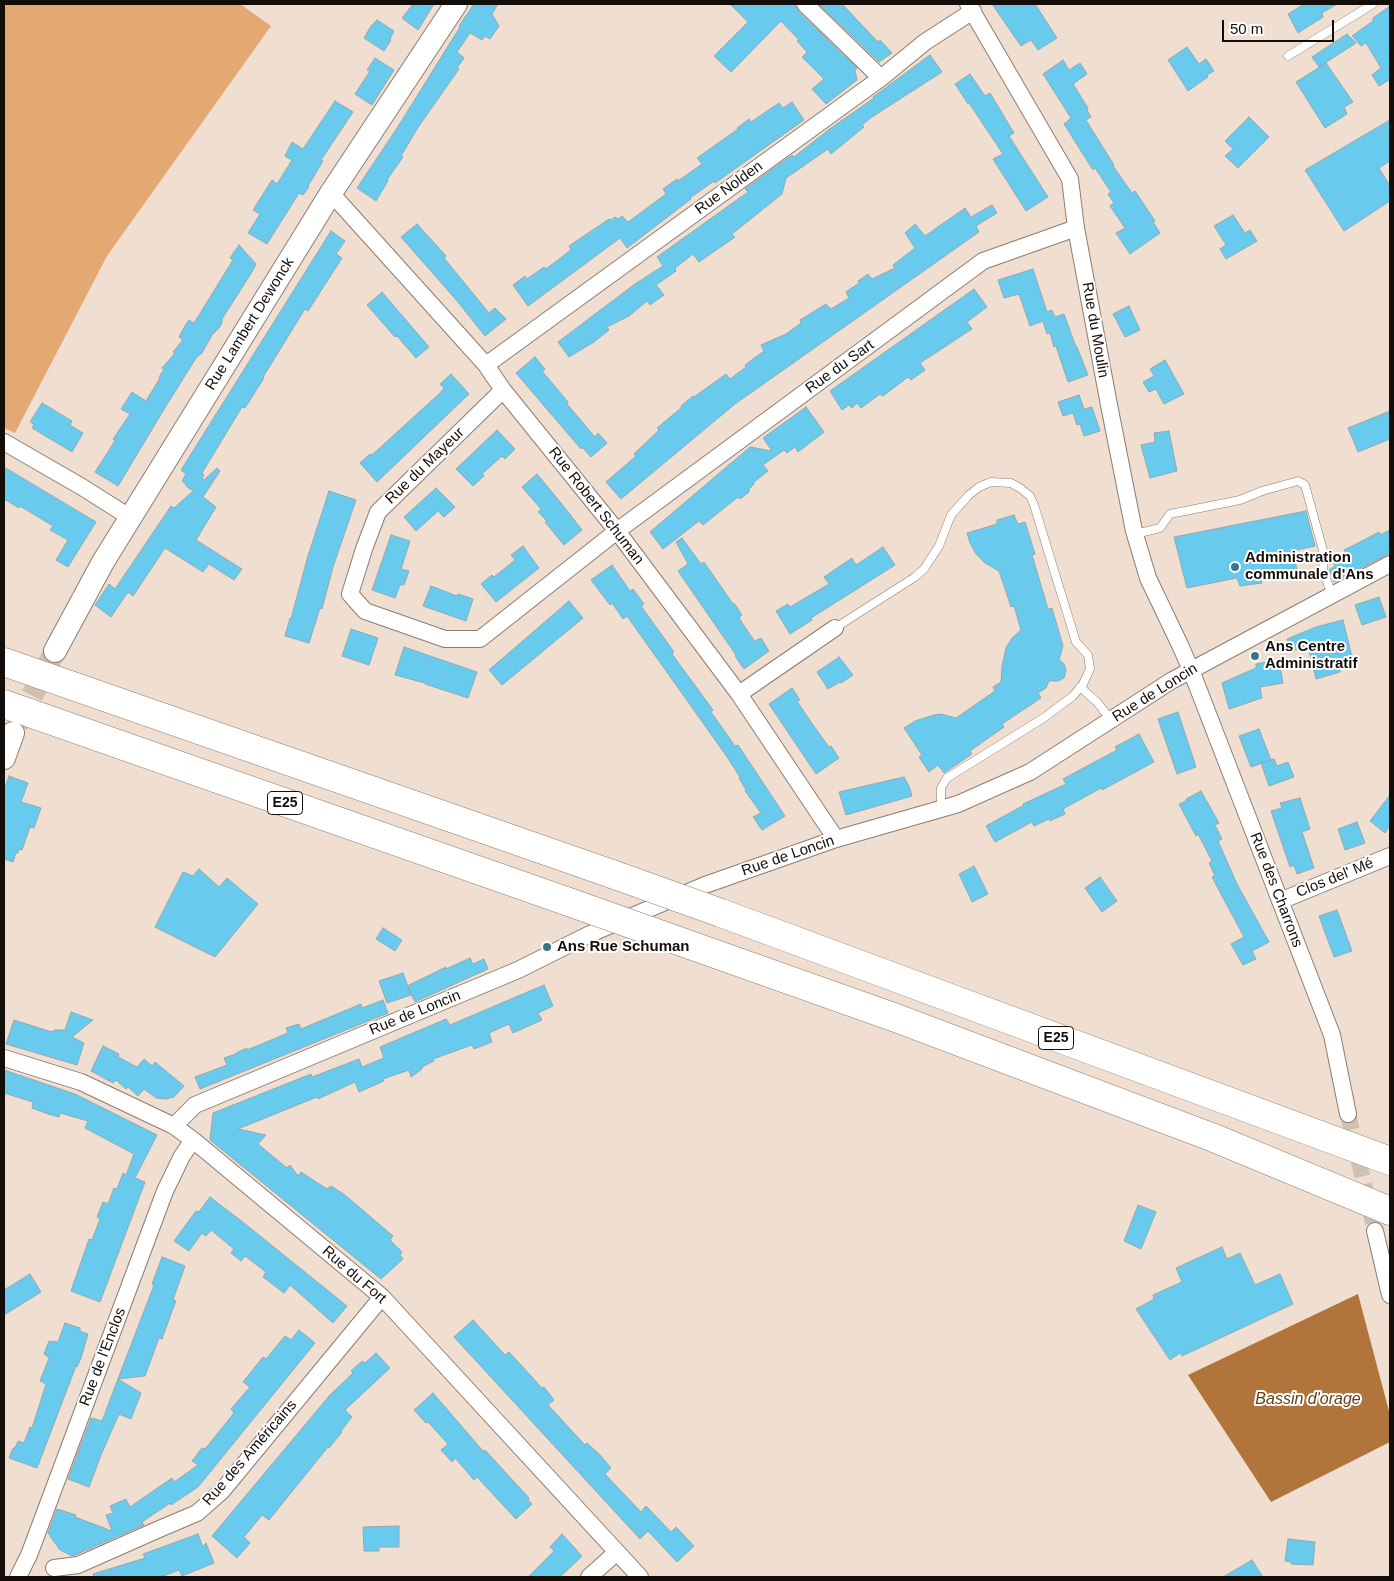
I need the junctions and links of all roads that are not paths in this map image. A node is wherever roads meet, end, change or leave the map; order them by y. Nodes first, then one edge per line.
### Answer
1 (456, 4) edge
2 (805, 4) edge
3 (1373, 4) edge
4 (971, 7) edge
5 (1288, 56) dead end
6 (881, 78) junction
7 (331, 193) junction
8 (1076, 228) junction
9 (486, 365) junction
10 (503, 390) junction
11 (4, 442) edge
12 (131, 518) junction
13 (617, 531) junction
14 (1135, 534) junction
15 (1390, 564) edge
16 (1332, 595) junction
17 (836, 628) joint
18 (56, 651) tunnel mouth
19 (4, 662) edge
20 (1191, 670) junction
21 (1080, 687) junction
22 (739, 694) junction
23 (4, 704) edge
24 (1111, 720) junction
25 (13, 732) tunnel mouth
26 (4, 758) edge
27 (941, 809) junction
28 (836, 839) junction
29 (1390, 856) edge
30 (1280, 901) junction
31 (4, 1058) edge
32 (1348, 1114) tunnel mouth
33 (174, 1126) junction
34 (193, 1140) junction
35 (1390, 1161) edge
36 (1382, 1221) edge
37 (1390, 1295) edge
38 (382, 1297) junction
39 (616, 1552) junction
40 (29, 1555) junction
41 (54, 1573) edge
42 (18, 1577) edge
43 (590, 1577) edge
44 (640, 1577) edge

1 - 7 street, Rue Lambert Dewonck
2 - 6 street
3 - 5 lane
4 - 6 street, Rue Nolden
4 - 8 street, Rue du Moulin
6 - 9 street, Rue Nolden
7 - 9 street, Rue Robert Schuman
7 - 12 street, Rue Lambert Dewonck
8 - 13 street, Rue du Sart
8 - 14 street, Rue du Moulin
9 - 10 street, Rue Robert Schuman
10 - 13 street, Rue Robert Schuman
10 - 13 street, Rue du Mayeur
11 - 12 street
12 - 18 street, Rue Lambert Dewonck
13 - 22 street, Rue Robert Schuman
14 - 16 lane
14 - 20 street, Rue du Moulin
15 - 16 street, Rue de Loncin
16 - 20 street, Rue de Loncin
17 - 21 lane
17 - 22 street
19 - 35 highway, E25, bridge
20 - 24 street, Rue de Loncin
20 - 30 street, Rue des Charrons
21 - 24 lane
21 - 27 lane
22 - 28 street, Rue Robert Schuman
23 - 36 highway, E25, bridge
24 - 27 street, Rue de Loncin
25 - 26 street
27 - 28 street, Rue de Loncin
28 - 33 street, Rue de Loncin
29 - 30 street, Clos del' Mé
30 - 32 street, Rue des Charrons
31 - 33 street, Rue du Fort
33 - 34 street, Rue du Fort
34 - 38 street, Rue du Fort
34 - 40 street, Rue de l'Enclos
36 - 37 street
38 - 39 street, Rue du Fort
38 - 41 street, Rue des Américains
39 - 43 street
39 - 44 street, Rue du Fort
40 - 41 street
40 - 42 street, Rue de l'Enclos

